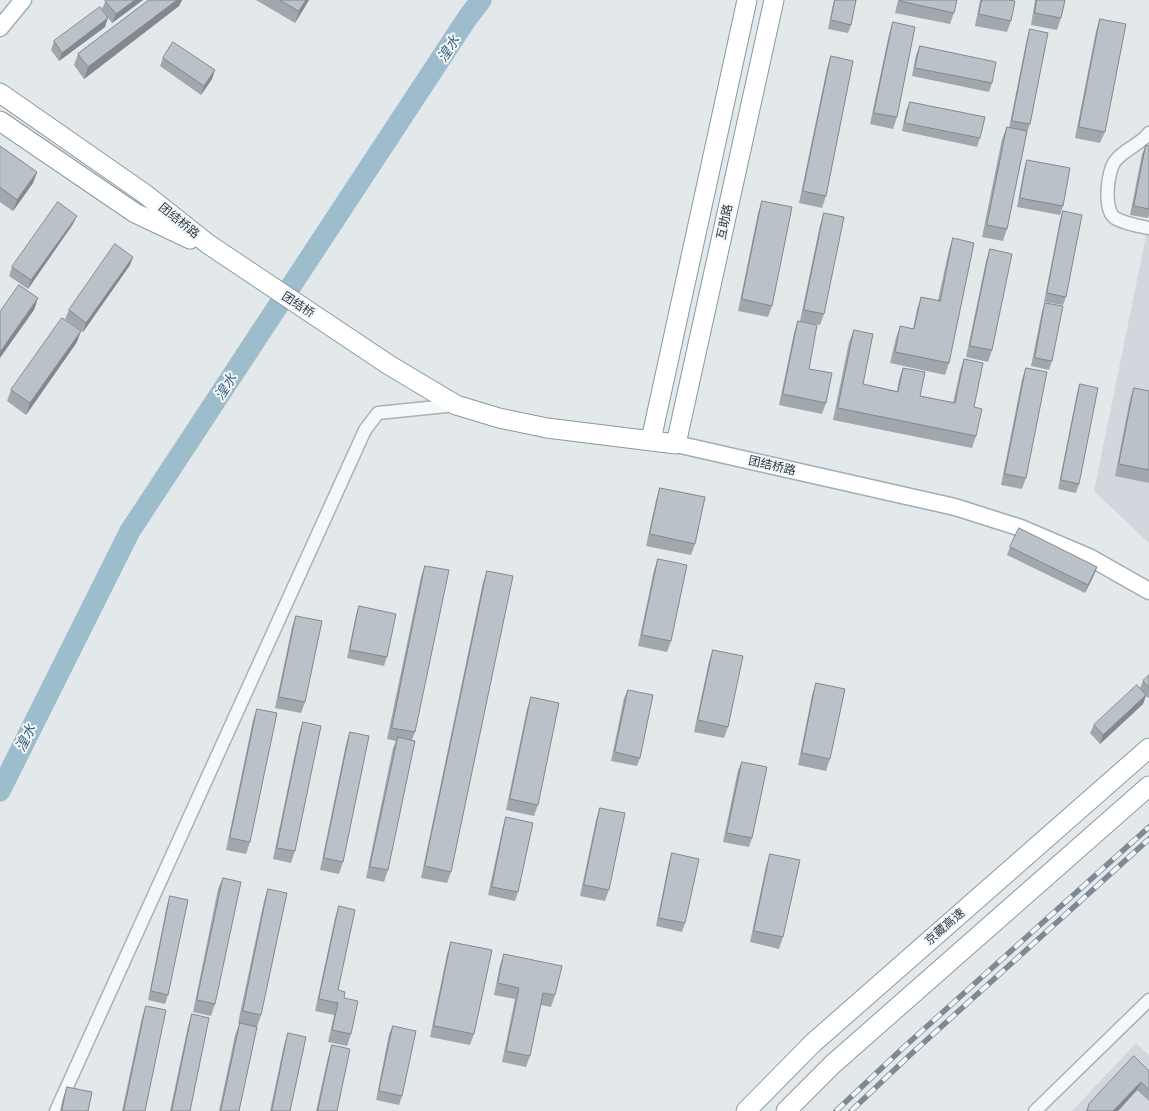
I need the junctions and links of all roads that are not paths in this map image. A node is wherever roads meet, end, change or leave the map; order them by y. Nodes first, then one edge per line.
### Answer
1 (23, 0) edge
2 (747, 0) edge
3 (774, 0) edge
4 (0, 28) edge
5 (0, 93) edge
6 (0, 121) edge
7 (1149, 133) edge
8 (1149, 228) edge
9 (208, 244) junction
10 (389, 365) joint
11 (456, 405) junction
12 (651, 440) junction
13 (676, 444) junction
14 (1149, 591) edge
15 (1149, 748) edge
16 (1149, 786) edge
17 (1149, 1000) edge
18 (56, 1111) edge
19 (746, 1111) edge
20 (786, 1111) edge
21 (1035, 1111) edge

1 - 4 main road
2 - 12 highway, 互助路
3 - 13 highway, 互助路
5 - 9 highway, 团结桥路
6 - 9 highway, 团结桥路
7 - 8 street
9 - 10 highway, 团结桥
10 - 11 highway, 团结桥路
11 - 12 highway, 团结桥路
11 - 18 street
12 - 13 highway, 团结桥路
13 - 14 main road, 团结桥路
15 - 19 highway, 京藏高速
16 - 20 highway
17 - 21 street

